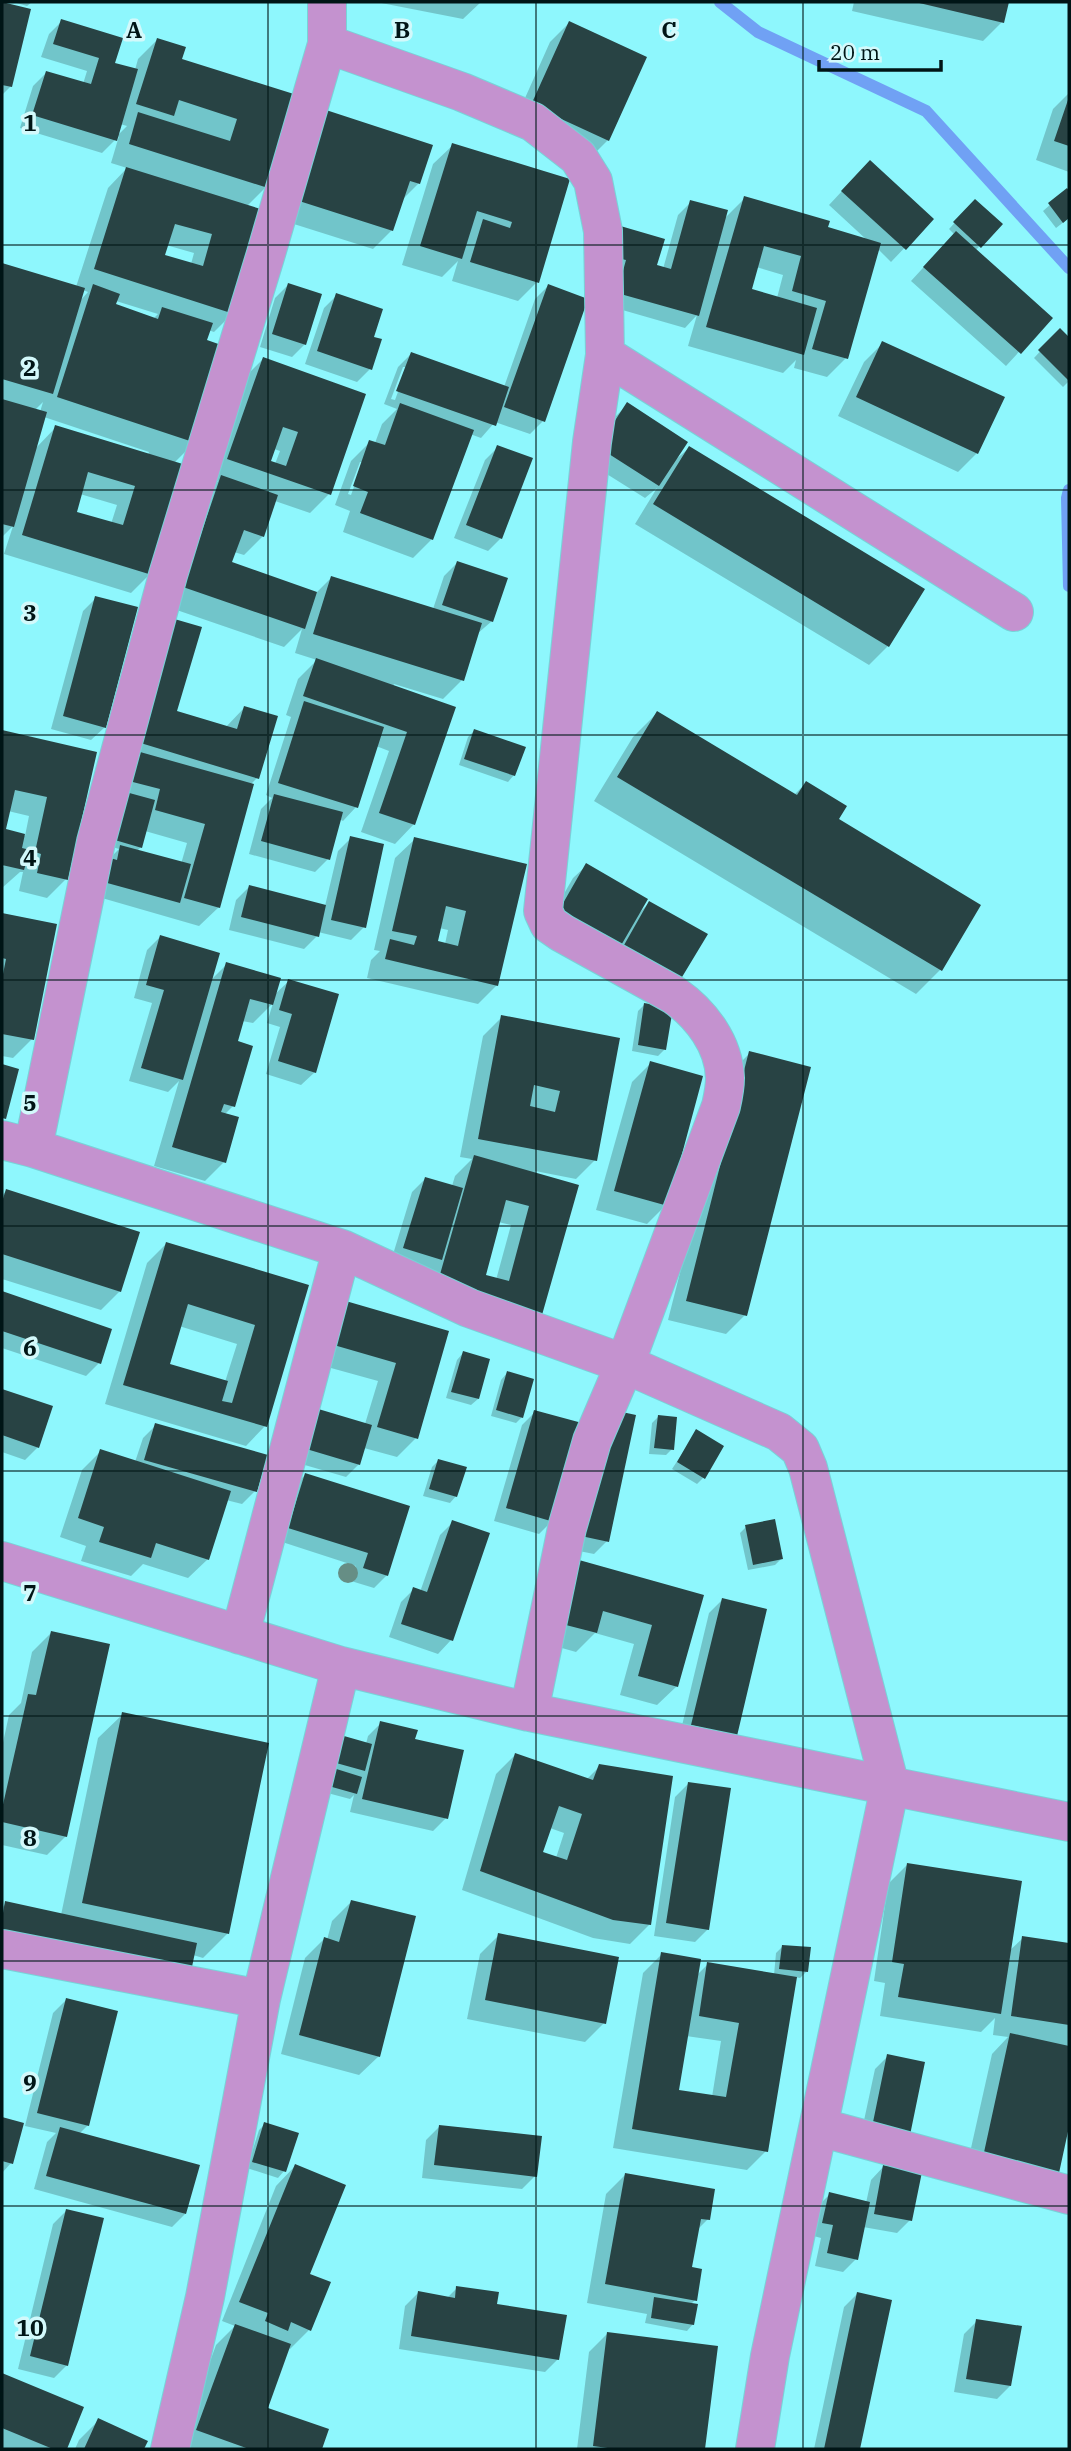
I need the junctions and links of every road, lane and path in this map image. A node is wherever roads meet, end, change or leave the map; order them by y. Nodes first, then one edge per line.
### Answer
1 (327, 2) edge
2 (327, 44) junction
3 (605, 355) junction
4 (1014, 612) dead end
5 (17, 1144) edge
6 (342, 1249) junction
7 (625, 1364) junction
8 (2, 1561) edge
9 (240, 1635) junction
10 (341, 1666) junction
11 (529, 1712) junction
12 (890, 1786) junction
13 (1069, 1822) edge
14 (2, 1949) edge
15 (261, 1999) junction
16 (819, 2127) junction
17 (1069, 2195) edge
18 (170, 2449) edge
19 (755, 2449) edge

1 - 2 street
2 - 3 street
2 - 5 street
3 - 4 street
3 - 7 street
5 - 6 street
6 - 7 street
6 - 9 street
7 - 11 street
7 - 12 street
8 - 9 street
9 - 10 street
10 - 11 street
10 - 15 street
11 - 12 street
12 - 13 street
12 - 16 street
14 - 15 street
15 - 18 street
16 - 17 street
16 - 19 street

